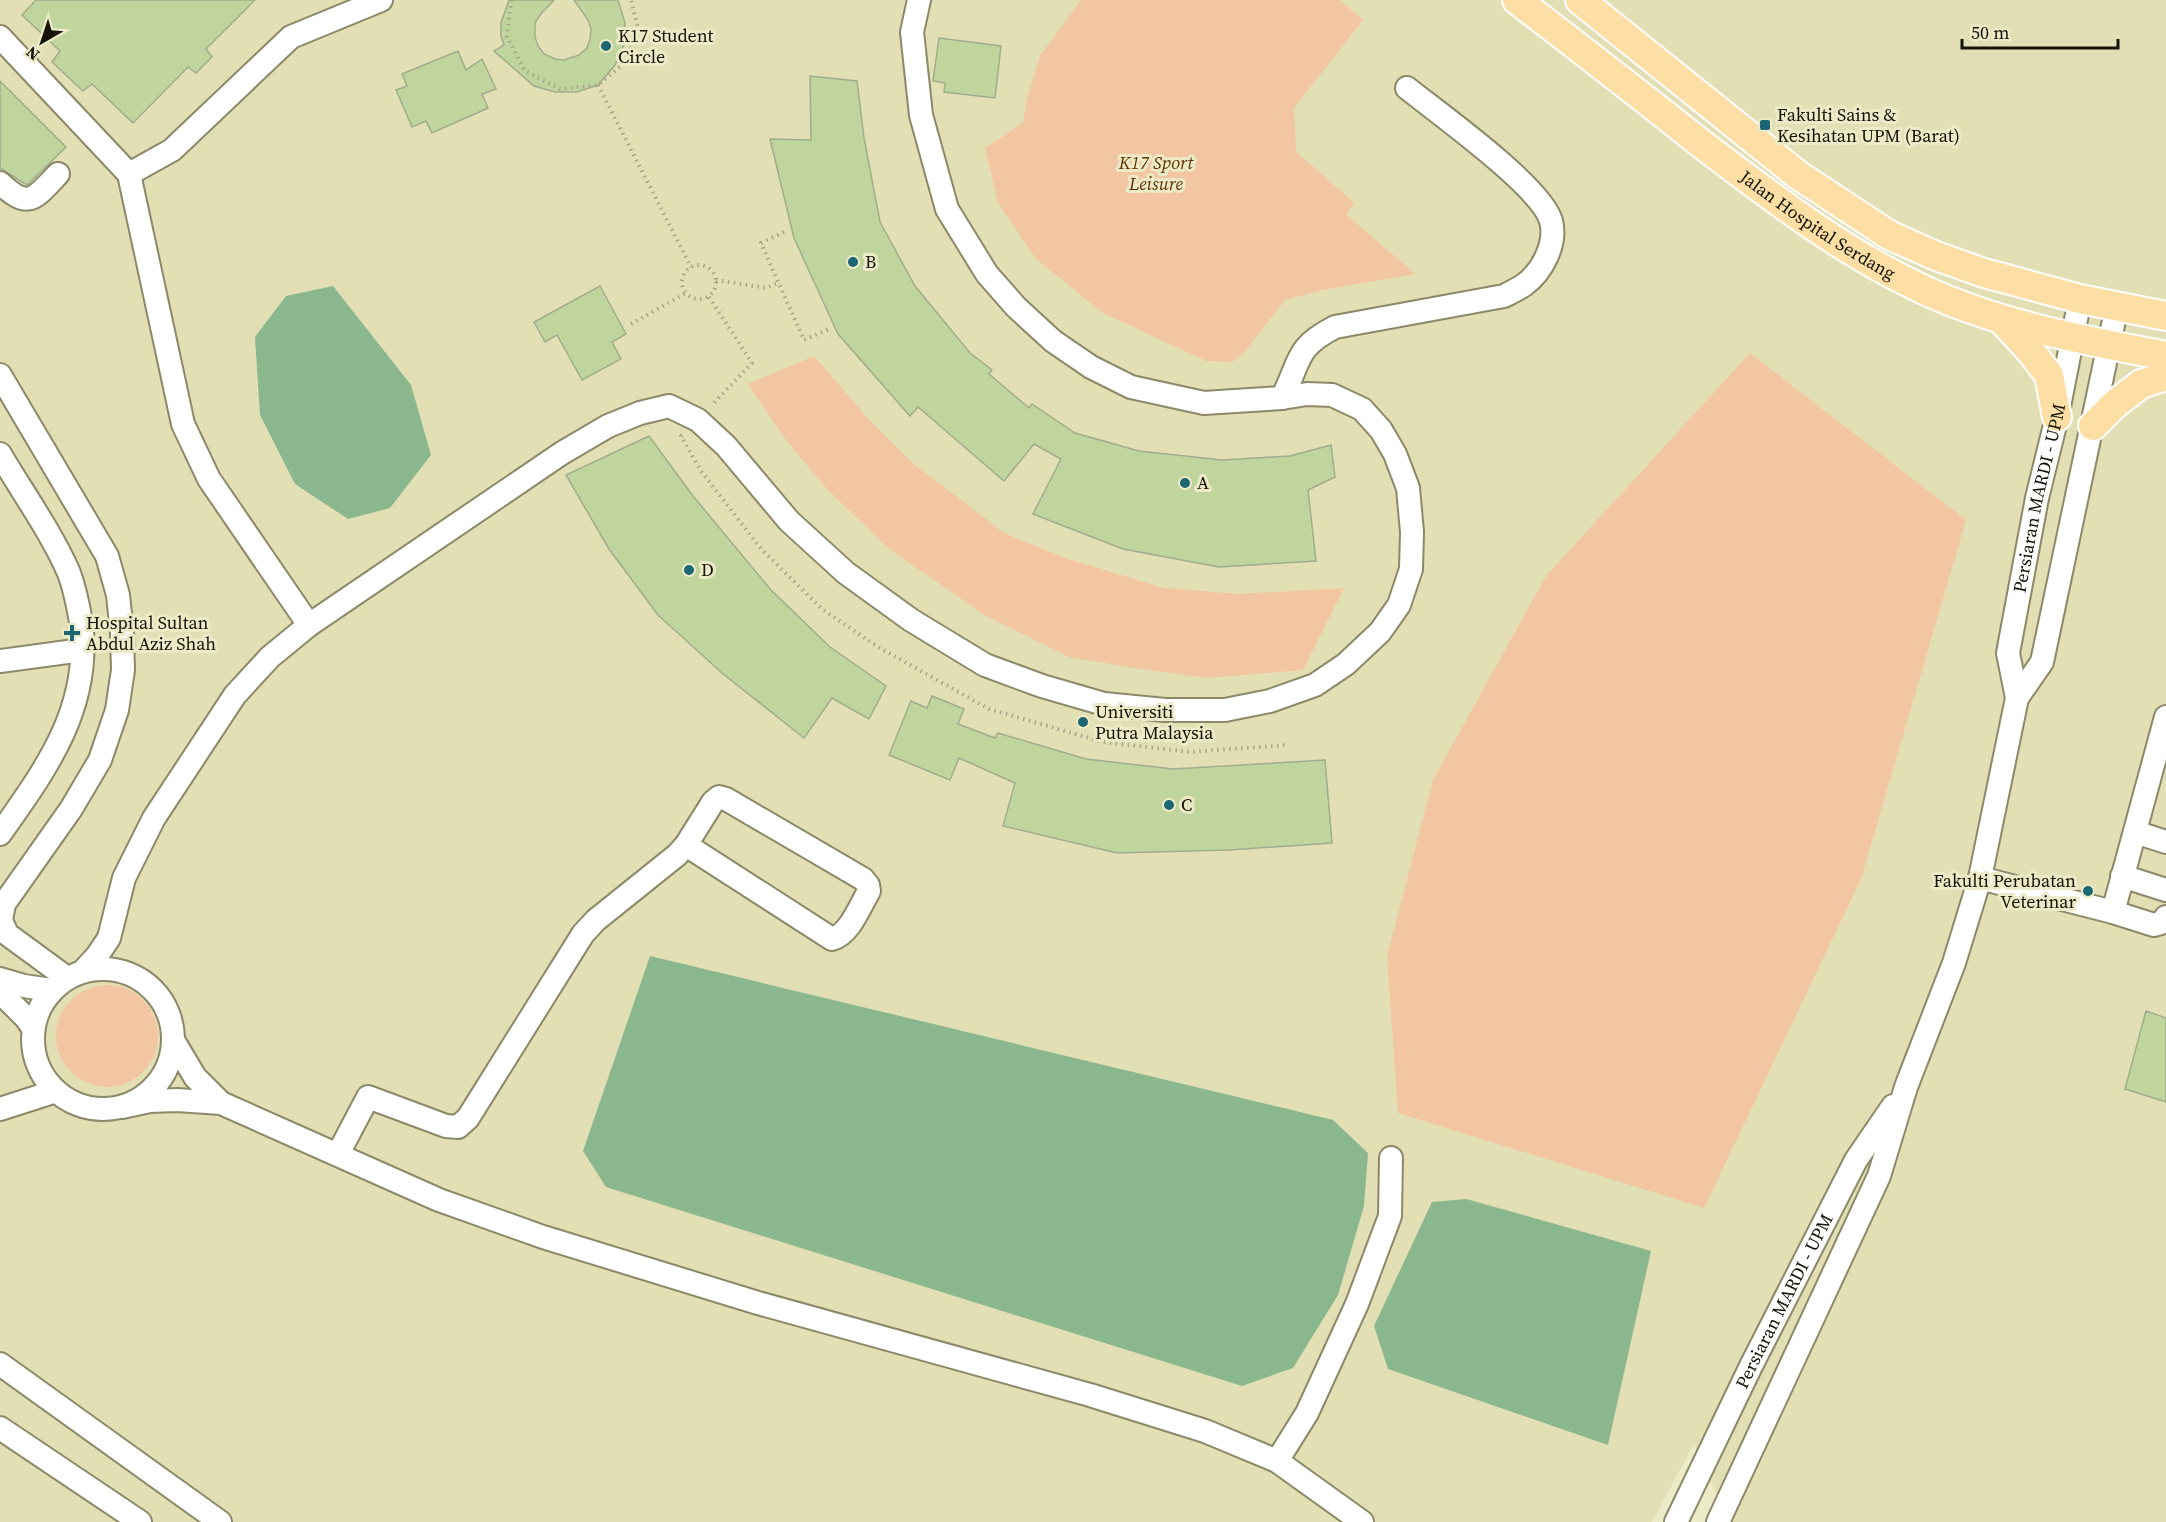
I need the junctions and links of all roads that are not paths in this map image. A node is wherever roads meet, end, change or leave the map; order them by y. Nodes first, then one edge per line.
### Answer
1 (381, 0) edge
2 (920, 0) edge
3 (1517, 0) edge
4 (1580, 0) edge
5 (2, 43) edge
6 (1407, 88) dead end
7 (58, 174) dead end
8 (129, 174) junction
9 (0, 183) edge
10 (2080, 298) junction
11 (2117, 306) junction
12 (2166, 316) edge
13 (2001, 319) junction
14 (2074, 339) junction
15 (2109, 346) junction
16 (2166, 356) edge
17 (0, 375) edge
18 (2166, 376) edge
19 (1282, 398) junction
20 (2057, 417) junction
21 (2093, 426) junction
22 (0, 454) edge
23 (309, 625) junction
24 (82, 650) junction
25 (0, 661) edge
26 (2017, 698) junction
27 (2166, 717) edge
28 (2135, 832) junction
29 (0, 834) edge
30 (2166, 842) edge
31 (686, 845) junction
32 (2122, 876) junction
33 (1980, 878) junction
34 (2166, 890) edge
35 (2113, 912) junction
36 (2166, 917) edge
37 (109, 938) junction
38 (126, 972) junction
39 (0, 979) edge
40 (67, 980) junction
41 (0, 992) edge
42 (33, 1028) junction
43 (173, 1040) junction
44 (41, 1073) junction
45 (1906, 1087) junction
46 (56, 1091) junction
47 (220, 1103) junction
48 (10, 1106) edge
49 (122, 1107) junction
50 (338, 1154) junction
51 (1391, 1158) dead end
52 (0, 1365) edge
53 (0, 1428) edge
54 (1277, 1461) junction
55 (140, 1522) edge
56 (220, 1522) edge
57 (1362, 1522) edge
58 (1676, 1522) edge
59 (1718, 1522) edge

1 - 8 street
2 - 19 street
3 - 13 main road, Jalan Hospital Serdang
4 - 10 main road, Jalan Hospital Serdang
5 - 8 street
6 - 19 street
7 - 9 street
8 - 23 street
10 - 11 main road, Jalan Hospital Serdang
10 - 14 street, Persiaran MARDI - UPM
11 - 12 main road, Jalan Hospital Serdang
11 - 15 street, Persiaran MARDI - UPM
13 - 14 main road, Jalan Hospital Serdang
13 - 20 main road
14 - 15 main road, Jalan Hospital Serdang
14 - 20 street, Persiaran MARDI - UPM
15 - 16 main road, Jalan Hospital Serdang
15 - 21 street, Persiaran MARDI - UPM
17 - 40 street
18 - 21 main road
19 - 23 street
20 - 26 street, Persiaran MARDI - UPM
21 - 26 street, Persiaran MARDI - UPM
22 - 24 street
23 - 37 street
24 - 25 street
24 - 29 street
26 - 33 street, Persiaran MARDI - UPM
27 - 28 street
28 - 30 street
28 - 32 street
31 - 31 street
31 - 50 street
32 - 34 street
32 - 35 street
33 - 35 street
33 - 45 street, Persiaran MARDI - UPM
35 - 36 street
37 - 38 street
37 - 40 street
38 - 40 street
38 - 43 street
39 - 40 street
40 - 42 street
41 - 42 street
42 - 44 street
43 - 47 street
43 - 49 street
44 - 46 street
44 - 48 street
45 - 58 street, Persiaran MARDI - UPM
45 - 59 street, Persiaran MARDI - UPM
46 - 48 street
46 - 49 street
47 - 49 street
47 - 50 street
50 - 54 street
51 - 54 street
52 - 56 street
53 - 55 street
54 - 57 street

